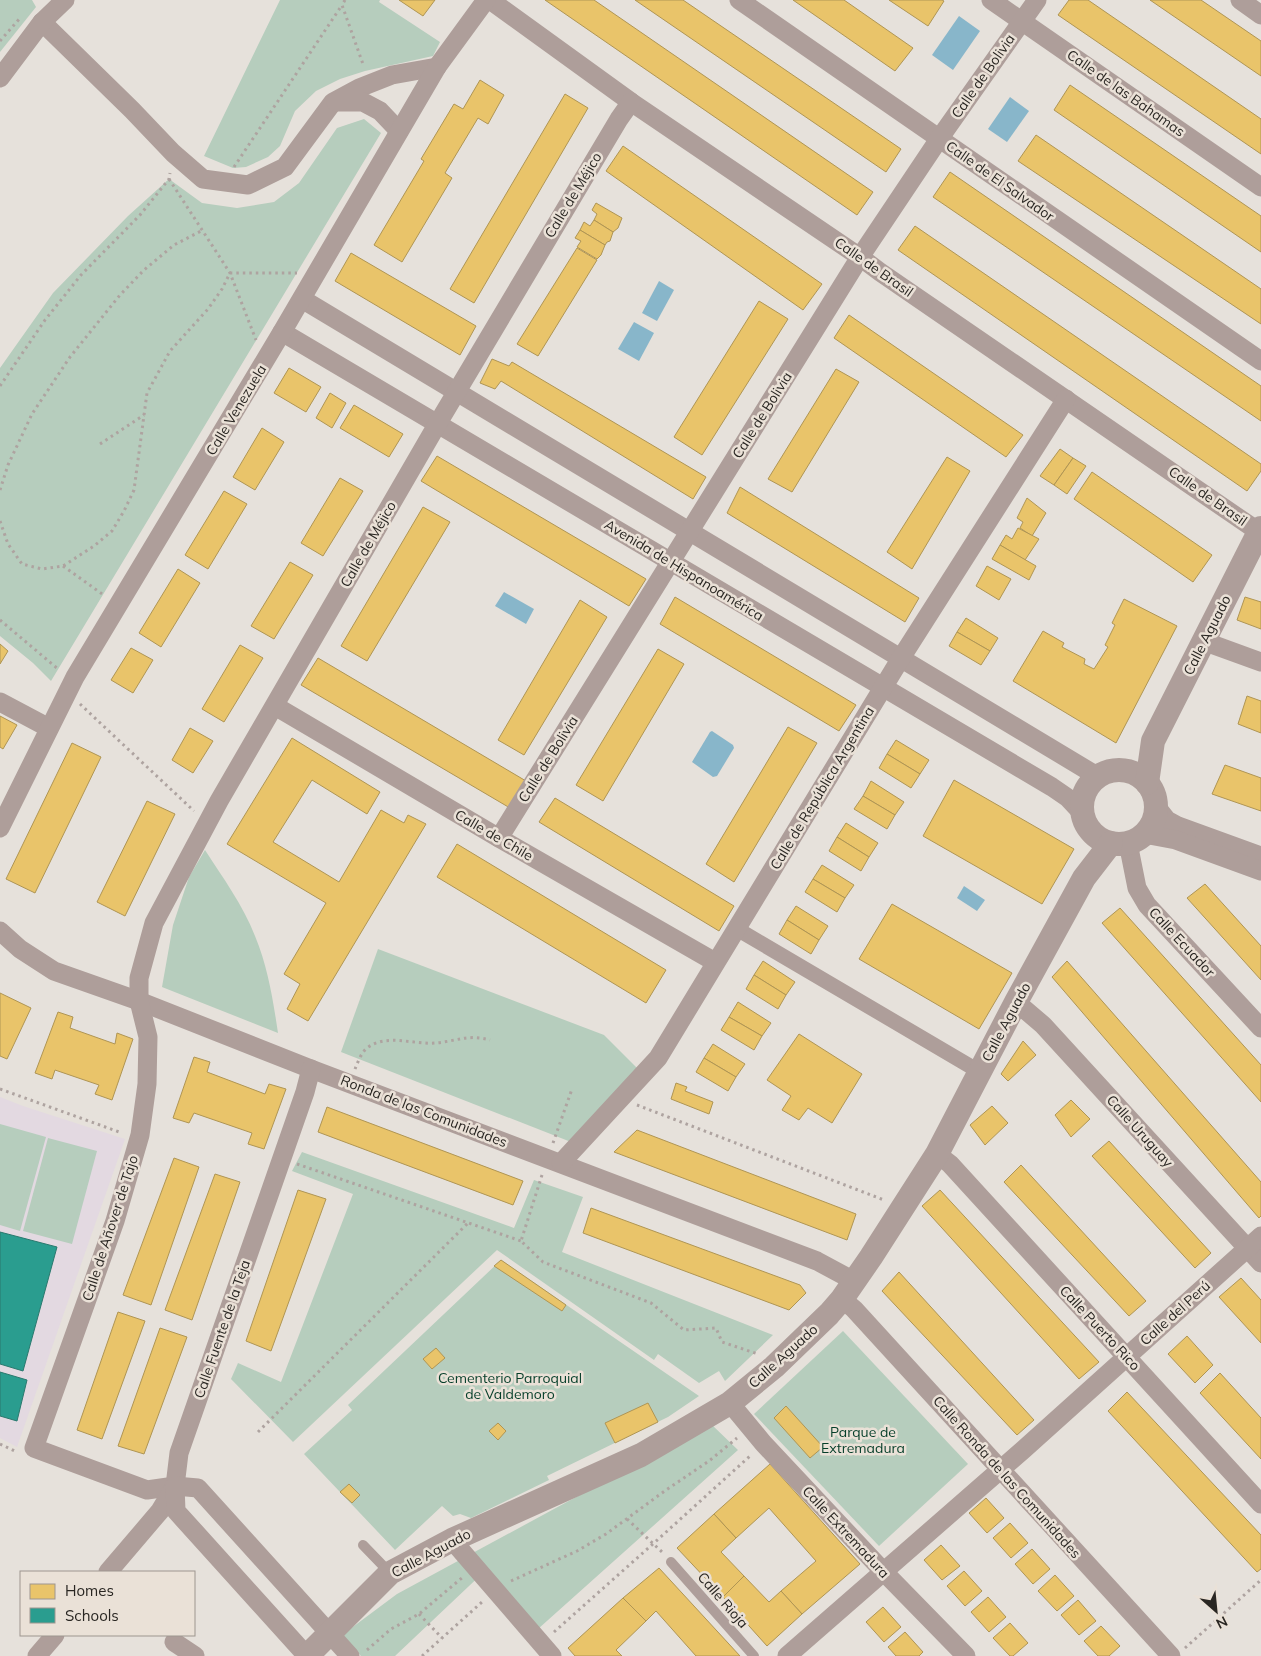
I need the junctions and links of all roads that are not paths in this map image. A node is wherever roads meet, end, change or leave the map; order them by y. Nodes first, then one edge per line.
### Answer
1 (65, 0) edge
2 (488, 0) edge
3 (739, 0) edge
4 (991, 0) edge
5 (1037, 0) edge
6 (1240, 0) edge
7 (1261, 14) edge
8 (1022, 21) junction
9 (42, 22) junction
10 (437, 67) junction
11 (0, 78) edge
12 (333, 102) junction
13 (631, 102) junction
14 (400, 132) junction
15 (939, 139) junction
16 (1261, 187) edge
17 (860, 257) junction
18 (302, 298) junction
19 (282, 332) junction
20 (1261, 361) edge
21 (457, 392) junction
22 (1066, 399) junction
23 (438, 423) junction
24 (1260, 530) edge
25 (689, 531) junction
26 (671, 562) junction
27 (1203, 641) junction
28 (901, 658) junction
29 (1261, 662) edge
30 (884, 687) junction
31 (0, 702) edge
32 (275, 706) junction
33 (49, 728) junction
34 (1153, 741) junction
35 (1108, 773) junction
36 (1147, 783) junction
37 (1156, 806) junction
38 (1086, 822) junction
39 (0, 828) edge
40 (499, 838) junction
41 (1127, 840) junction
42 (1261, 856) edge
43 (1261, 871) edge
44 (1084, 878) junction
45 (737, 929) junction
46 (0, 931) edge
47 (715, 962) junction
48 (139, 1001) junction
49 (1016, 1002) junction
50 (1261, 1028) edge
51 (312, 1069) junction
52 (980, 1072) junction
53 (937, 1154) junction
54 (554, 1160) junction
55 (1254, 1242) edge
56 (1261, 1263) edge
57 (848, 1290) junction
58 (1127, 1357) junction
59 (730, 1404) junction
60 (1000, 1470) junction
61 (175, 1486) junction
62 (1261, 1504) edge
63 (452, 1540) junction
64 (364, 1545) dead end
65 (671, 1562) dead end
66 (109, 1571) edge
67 (883, 1572) junction
68 (390, 1573) junction
69 (331, 1634) junction
70 (54, 1636) edge
71 (174, 1642) dead end
72 (546, 1650) edge
73 (1178, 1653) edge
74 (37, 1656) edge
75 (196, 1656) edge
76 (307, 1656) edge
77 (350, 1656) edge
78 (754, 1656) edge
79 (787, 1656) edge
80 (966, 1656) edge

1 - 9 street
2 - 10 street, Calle Venezuela
2 - 13 street, Calle de Brasil
3 - 15 street, Calle de El Salvador
4 - 8 street, Calle de las Bahamas
5 - 8 street, Calle de Bolivia
6 - 7 street
8 - 15 street, Calle de Bolivia
8 - 16 street, Calle de las Bahamas
9 - 11 street
9 - 12 street
10 - 12 street
10 - 14 street, Calle Venezuela
12 - 14 street
13 - 17 street, Calle de Brasil
13 - 21 street, Calle de Méjico
14 - 18 street, Calle Venezuela
15 - 17 street, Calle de Bolivia
15 - 20 street, Calle de El Salvador
17 - 22 street, Calle de Brasil
17 - 25 street, Calle de Bolivia
18 - 19 street, Calle Venezuela
18 - 21 street
19 - 23 street, Avenida de Hispanoamérica
19 - 33 street, Calle Venezuela
21 - 23 street, Calle de Méjico
21 - 25 street
22 - 24 street, Calle de Brasil
22 - 28 street, Calle de República Argentina
23 - 26 street, Avenida de Hispanoamérica
23 - 32 street, Calle de Méjico
24 - 27 street, Calle Aguado
25 - 26 street, Calle de Bolivia
25 - 28 street
26 - 30 street, Avenida de Hispanoamérica
26 - 40 street, Calle de Bolivia
27 - 29 street
27 - 34 street, Calle Aguado
28 - 30 street, Calle de República Argentina
28 - 35 street
30 - 38 street, Avenida de Hispanoamérica
30 - 45 street, Calle de República Argentina
31 - 33 street
32 - 40 street, Calle de Chile
32 - 48 street, Calle de Méjico
33 - 39 street, Calle Venezuela
34 - 35 street, Calle Aguado
34 - 36 street, Calle Aguado
35 - 36 street
35 - 38 street
36 - 37 street
37 - 41 street
37 - 42 street
38 - 41 street
38 - 44 street, Calle Aguado
40 - 47 street, Calle de Chile
41 - 43 street
41 - 44 street, Calle Aguado
41 - 50 street, Calle Ecuador
44 - 49 street, Calle Aguado
45 - 47 street, Calle de República Argentina
45 - 52 street
46 - 48 street, Ronda de las Comunidades
47 - 54 street, Calle de República Argentina
48 - 51 street, Ronda de las Comunidades
48 - 61 street, Calle de Añover de Tajo
49 - 52 street, Calle Aguado
49 - 55 street, Calle Uruguay
51 - 54 street, Ronda de las Comunidades
51 - 61 street, Calle Fuente de la Teja
52 - 53 street, Calle Aguado
53 - 57 street, Calle Aguado
53 - 58 street, Calle Puerto Rico
54 - 57 street, Ronda de las Comunidades
55 - 56 street, Calle Uruguay
55 - 58 street, Calle del Perú
57 - 59 street, Calle Aguado
57 - 60 street, Calle Ronda de las Comunidades
58 - 60 street, Calle del Perú
58 - 62 street, Calle Puerto Rico
59 - 63 street, Calle Aguado
59 - 67 street, Calle Extremadura
60 - 67 street, Calle del Perú
60 - 73 street, Calle Ronda de las Comunidades
61 - 66 street, Calle Fuente de la Teja
61 - 69 street
61 - 76 street
63 - 68 street, Calle Aguado
63 - 72 street
64 - 68 lane
65 - 78 lane, Calle Rioja
67 - 79 street, Calle del Perú
67 - 80 street, Calle Extremadura
68 - 69 street, Calle Aguado
69 - 76 street, Calle Aguado
69 - 77 street
70 - 74 street
71 - 75 street

